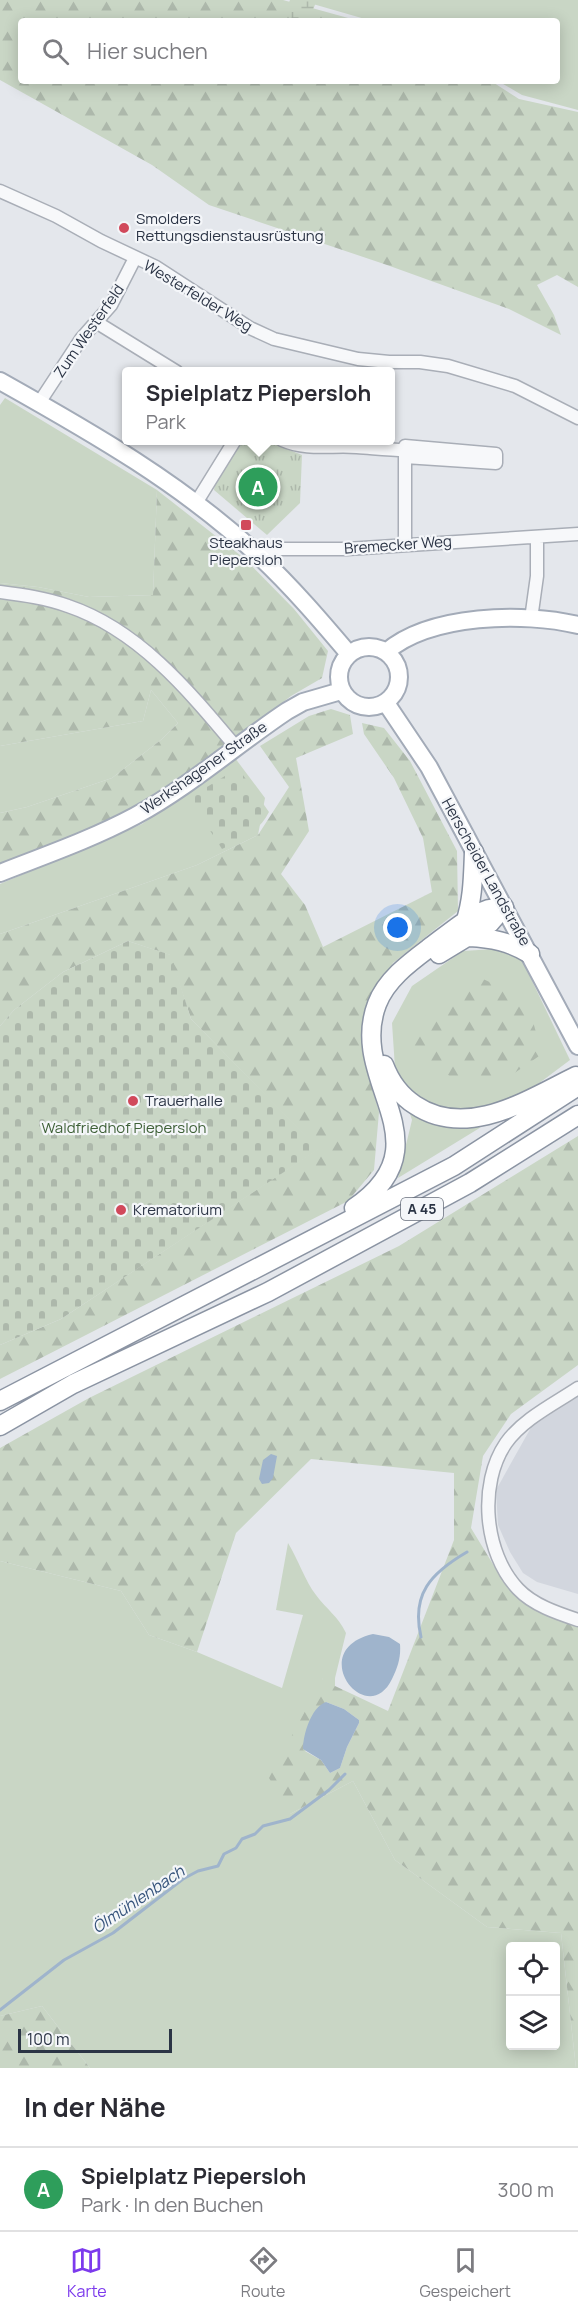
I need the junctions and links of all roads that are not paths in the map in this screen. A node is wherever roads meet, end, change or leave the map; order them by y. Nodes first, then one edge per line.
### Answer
1 (0, 191) edge
2 (135, 258) junction
3 (96, 322) junction
4 (169, 367) edge
5 (389, 367) edge
6 (0, 381) edge
7 (39, 403) junction
8 (578, 418) edge
9 (232, 445) edge
10 (294, 445) edge
11 (379, 445) edge
12 (405, 453) junction
13 (196, 503) junction
14 (578, 534) edge
15 (537, 537) junction
16 (405, 544) junction
17 (260, 557) junction
18 (0, 592) edge
19 (531, 619) junction
20 (578, 625) edge
21 (386, 652) junction
22 (349, 654) junction
23 (341, 690) junction
24 (386, 703) junction
25 (236, 747) junction
26 (474, 852) junction
27 (0, 873) edge
28 (504, 907) junction
29 (467, 930) junction
30 (530, 954) junction
31 (578, 1046) edge
32 (577, 1079) edge
33 (576, 1116) edge
34 (301, 1245) junction
35 (578, 1388) edge
36 (0, 1401) edge
37 (0, 1426) edge
38 (578, 1620) edge

1 - 2 street, Westerfelder Weg
2 - 3 street, Zum Westerfeld
2 - 5 street, Westerfelder Weg
3 - 4 street
3 - 7 street, Zum Westerfeld
5 - 8 street, Westerfelder Weg
6 - 7 main road
7 - 13 main road
9 - 13 street
10 - 11 street
11 - 12 street
12 - 12 street
12 - 16 street
13 - 17 main road
14 - 15 street, Bremecker Weg
15 - 16 street, Bremecker Weg
15 - 19 street
16 - 17 street, Bremecker Weg
17 - 22 main road
18 - 25 street
19 - 20 main road
19 - 21 main road
21 - 22 main road
21 - 24 main road
22 - 23 main road
23 - 24 main road
23 - 25 main road, Werkshagener Straße
24 - 26 main road, Herscheider Landstraße
25 - 27 main road, Werkshagener Straße
26 - 28 main road, Herscheider Landstraße
26 - 29 highway
28 - 29 highway
28 - 30 main road, Herscheider Landstraße
29 - 30 highway
29 - 32 highway
29 - 34 highway
30 - 31 main road, Herscheider Landstraße
32 - 34 highway, A 45
33 - 37 highway, A 45
34 - 36 highway, A 45
35 - 38 street

